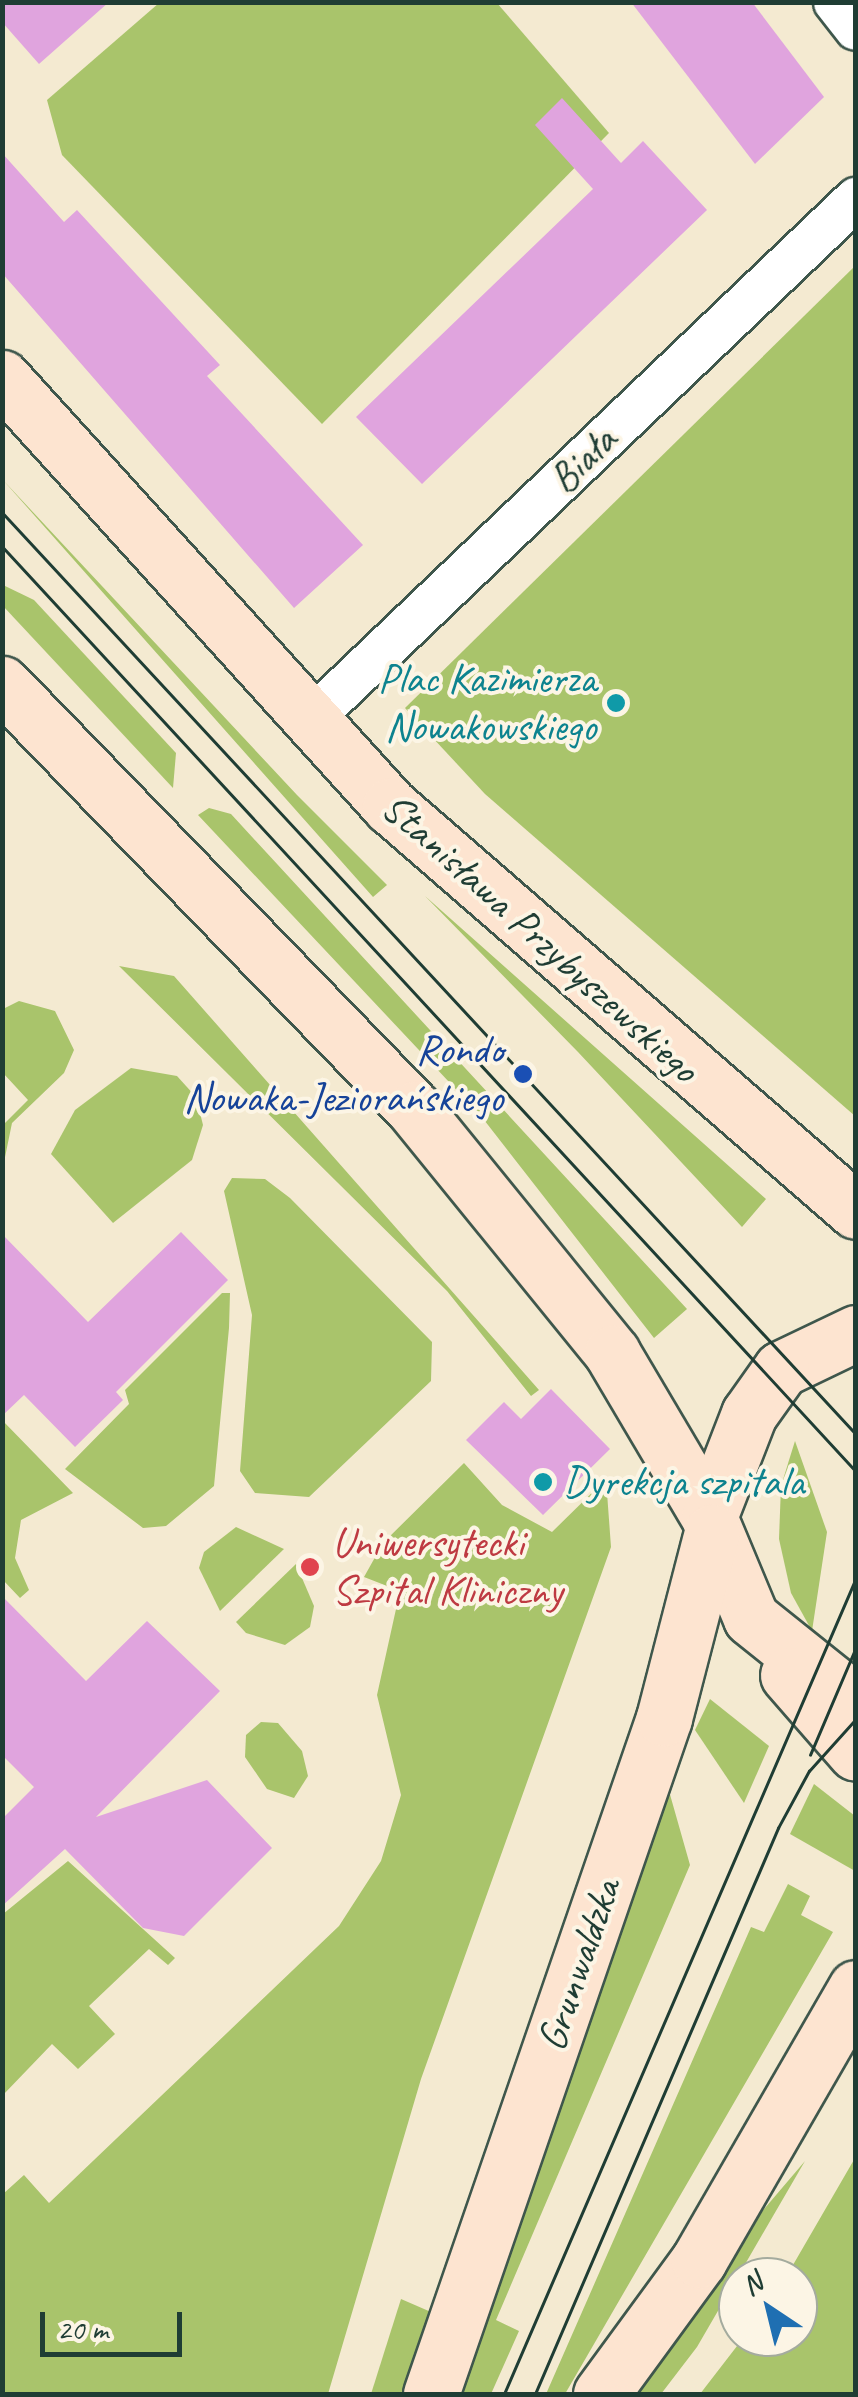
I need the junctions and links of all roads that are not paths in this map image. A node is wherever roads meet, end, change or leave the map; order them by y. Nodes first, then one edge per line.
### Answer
1 (835, 2) edge
2 (856, 29) edge
3 (856, 200) edge
4 (2, 378) edge
5 (2, 684) edge
6 (310, 720) junction
7 (856, 1211) edge
8 (856, 1305) edge
9 (856, 1333) edge
10 (784, 1365) junction
11 (711, 1524) junction
12 (751, 1618) junction
13 (856, 1702) edge
14 (856, 1754) edge
15 (856, 1988) edge
16 (432, 2394) edge
17 (601, 2394) edge

1 - 2 street
3 - 6 street, Biała
4 - 6 main road, Stanisława Przybyszewskiego
5 - 11 main road
6 - 7 main road, Stanisława Przybyszewskiego
8 - 10 main road
9 - 10 main road
10 - 11 main road, Grunwaldzka
11 - 12 main road
11 - 16 main road, Grunwaldzka
12 - 13 main road
12 - 14 main road
15 - 17 main road

